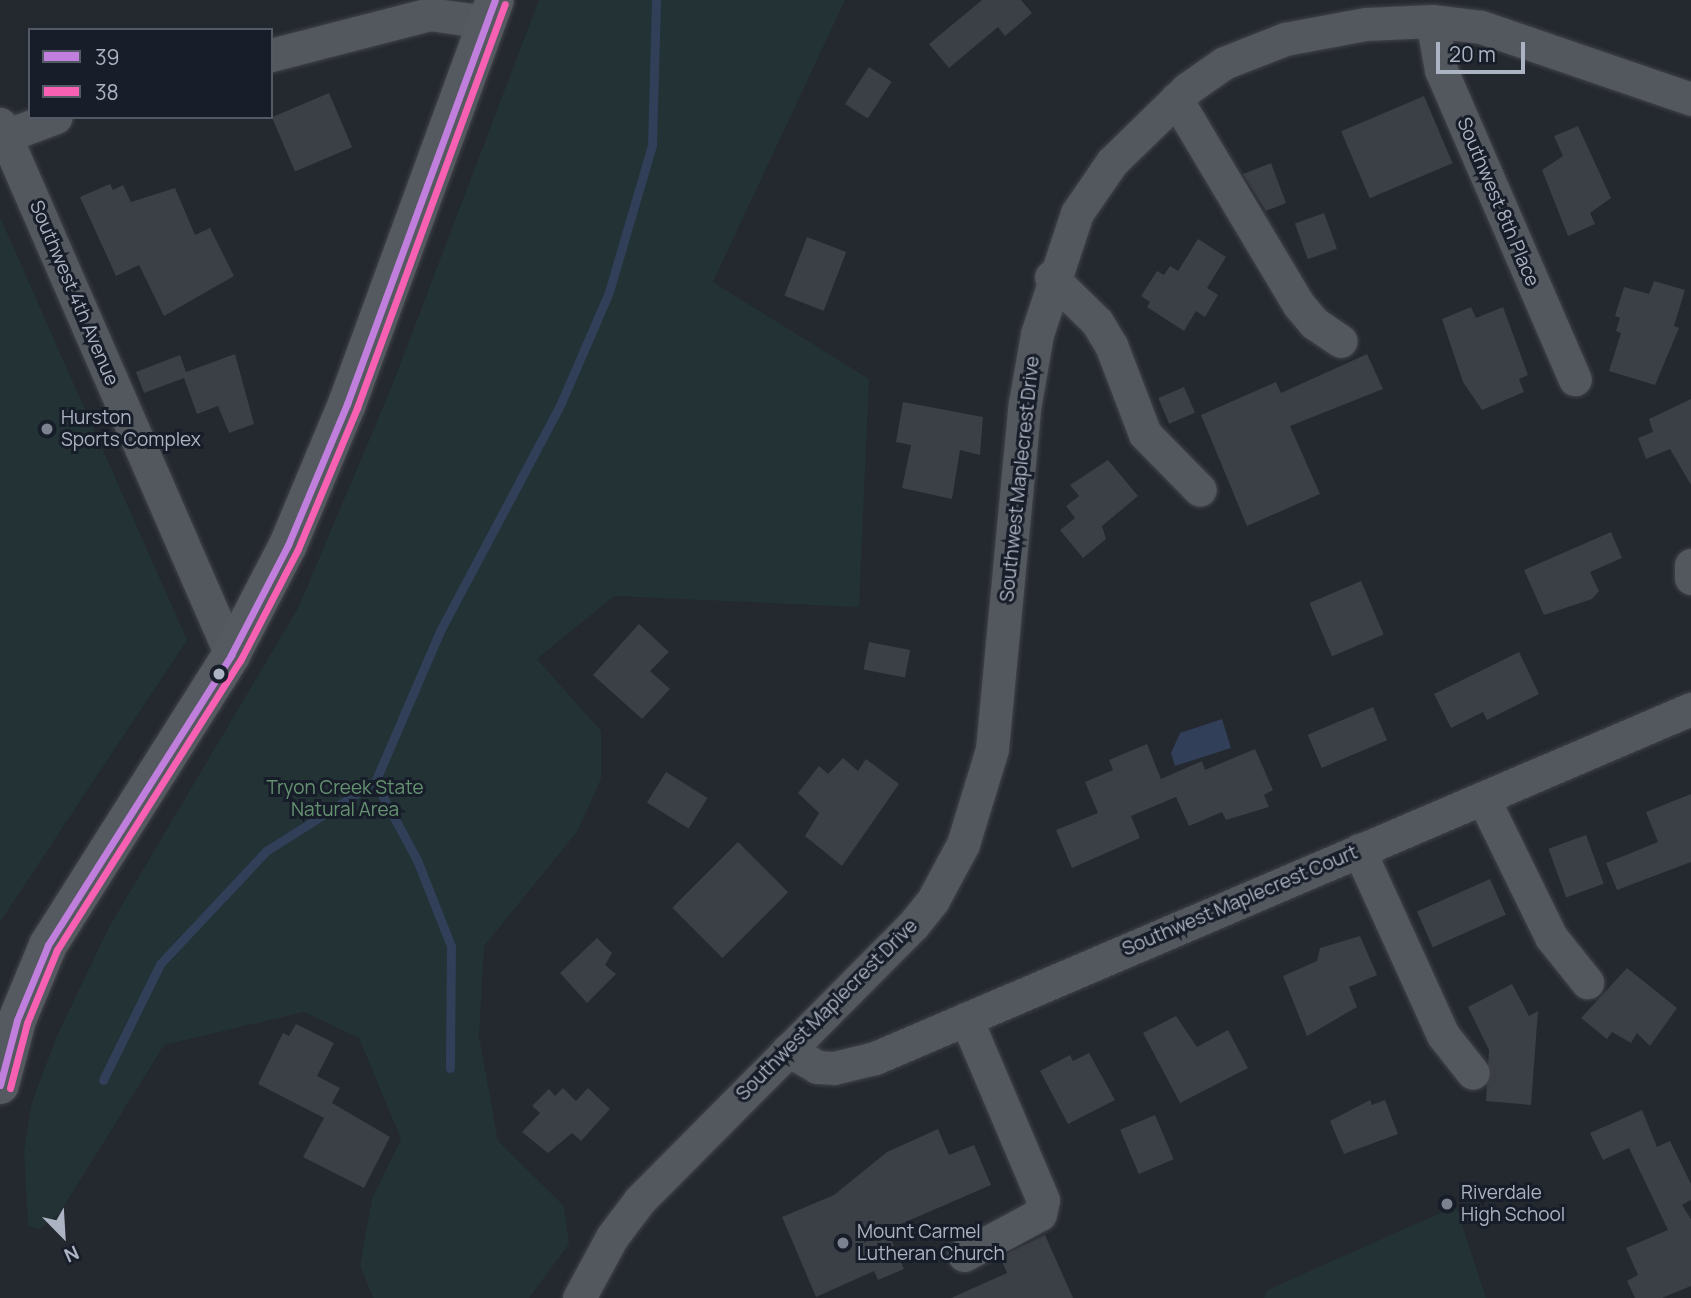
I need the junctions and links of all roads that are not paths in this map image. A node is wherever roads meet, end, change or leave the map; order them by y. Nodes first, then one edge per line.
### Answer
1 (491, 11) edge
2 (1432, 21) junction
3 (273, 54) edge
4 (1176, 99) junction
5 (1691, 99) edge
6 (48, 119) edge
7 (3, 130) edge
8 (1051, 277) junction
9 (1341, 341) dead end
10 (1575, 379) dead end
11 (1200, 490) dead end
12 (1691, 565) edge
13 (1691, 578) edge
14 (230, 655) junction
15 (1691, 709) edge
16 (1483, 798) junction
17 (1359, 850) junction
18 (1587, 982) dead end
19 (966, 1019) junction
20 (788, 1050) junction
21 (1473, 1073) dead end
22 (0, 1085) edge
23 (964, 1255) dead end
24 (579, 1298) edge

1 - 3 street
1 - 14 main road
2 - 4 street, Southwest Maplecrest Drive
2 - 5 street, Southwest Maplecrest Drive
2 - 10 street, Southwest 8th Place
4 - 8 street, Southwest Maplecrest Drive
4 - 9 street
6 - 7 street
7 - 14 street, Southwest 4th Avenue
8 - 11 street
8 - 20 street, Southwest Maplecrest Drive
12 - 13 street
14 - 22 main road
15 - 16 street, Southwest Maplecrest Court
16 - 17 street, Southwest Maplecrest Court
16 - 18 street
17 - 19 street, Southwest Maplecrest Court
17 - 21 street
19 - 20 street, Southwest Maplecrest Court
19 - 23 street
20 - 24 street, Southwest Maplecrest Drive

